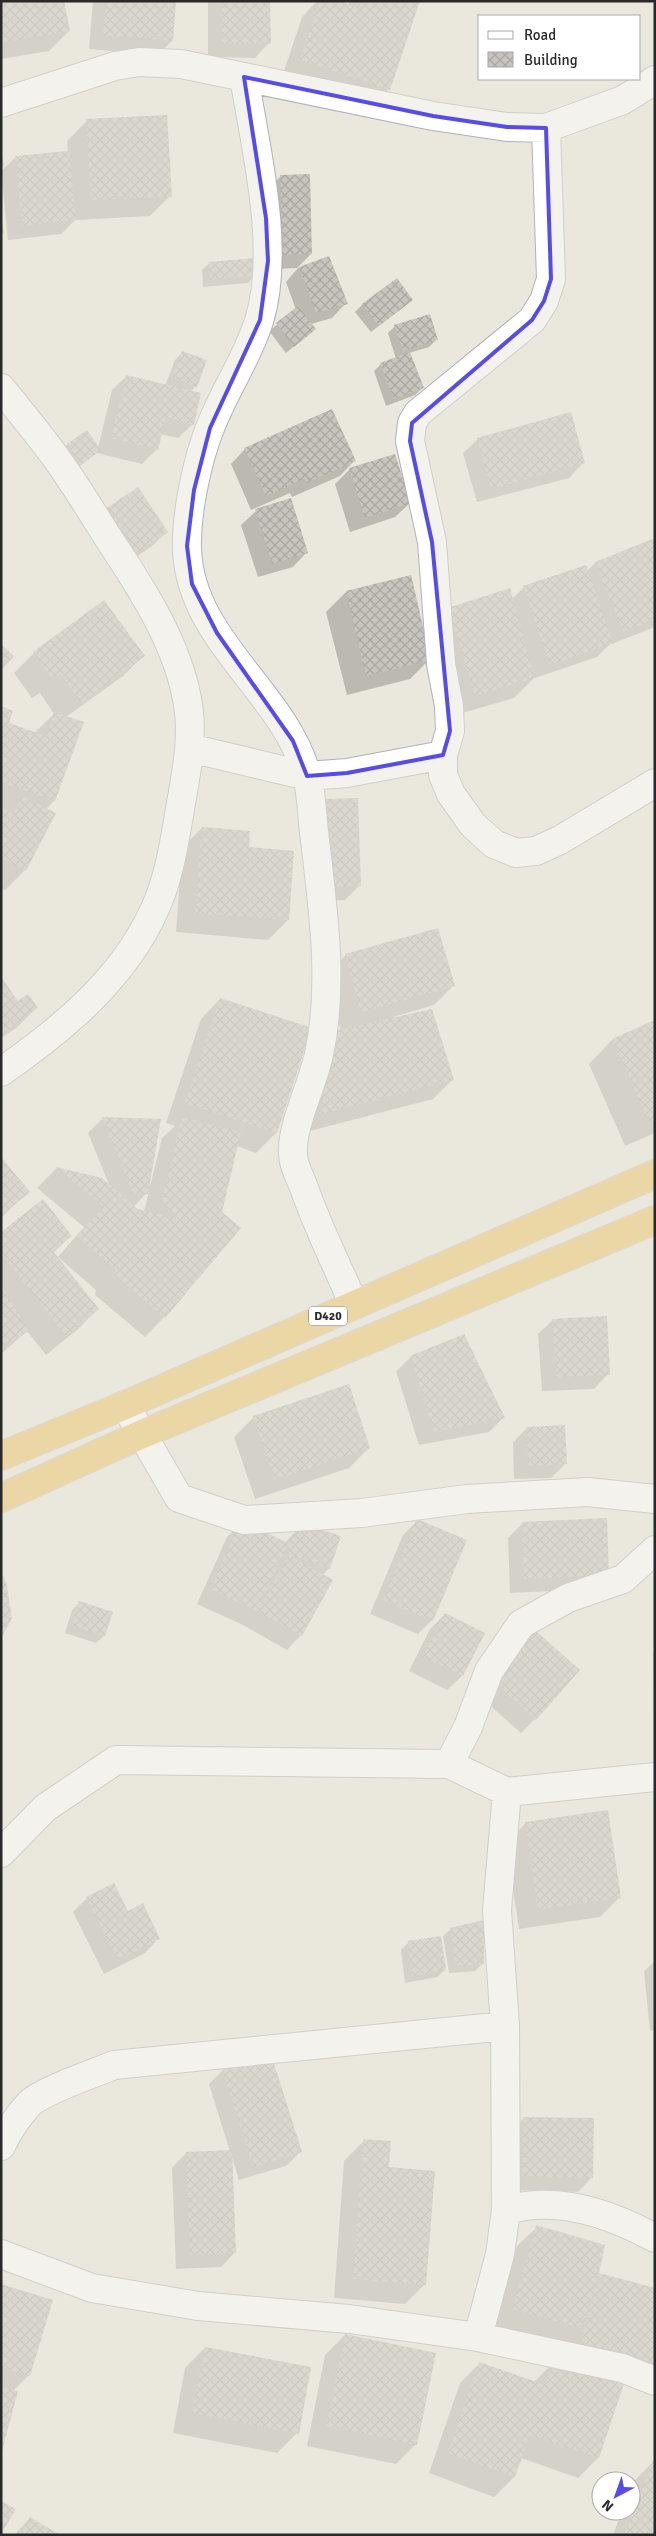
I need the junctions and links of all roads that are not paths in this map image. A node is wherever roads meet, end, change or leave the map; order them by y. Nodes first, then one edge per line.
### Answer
1 (244, 76) junction
2 (655, 80) edge
3 (1, 102) edge
4 (546, 128) junction
5 (1, 388) edge
6 (190, 748) junction
7 (443, 755) junction
8 (307, 776) junction
9 (655, 783) edge
10 (1, 1072) edge
11 (655, 1174) edge
12 (655, 1220) edge
13 (354, 1305) junction
14 (125, 1405) junction
15 (140, 1435) junction
16 (1, 1456) edge
17 (1, 1498) edge
18 (655, 1499) edge
19 (655, 1550) edge
20 (449, 1764) junction
21 (655, 1777) edge
22 (507, 1792) junction
23 (1, 1853) edge
24 (505, 2026) junction
25 (1, 2146) edge
26 (506, 2210) junction
27 (655, 2238) edge
28 (1, 2254) edge
29 (478, 2337) junction
30 (655, 2381) edge

1 - 3 street
1 - 4 street
1 - 8 street
2 - 4 street
4 - 7 street
5 - 6 street
6 - 8 street
6 - 10 street
7 - 8 street
7 - 9 street
8 - 13 street
11 - 13 highway, D420
12 - 15 highway
13 - 14 highway, D420
14 - 15 street
14 - 16 highway, D420
15 - 17 highway
15 - 18 street
19 - 20 street
20 - 22 street
20 - 23 street
21 - 22 street
22 - 24 street
24 - 25 street
24 - 26 street
26 - 27 street
26 - 29 street
28 - 29 street
29 - 30 street

